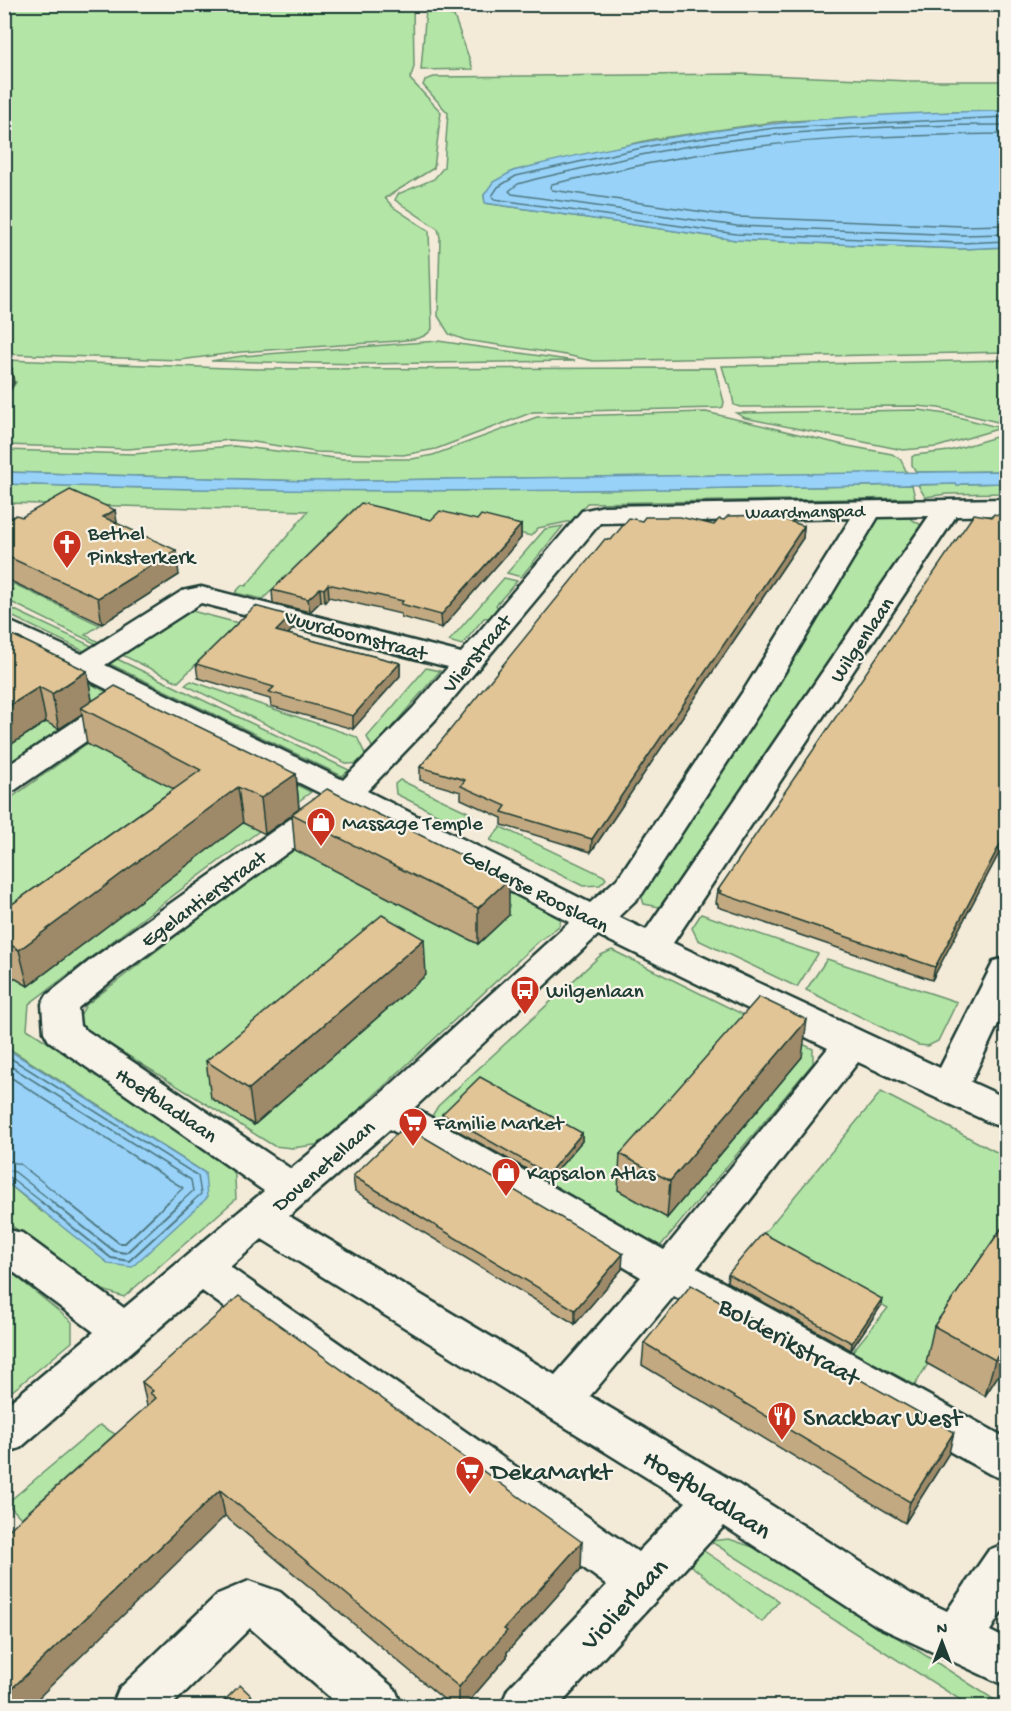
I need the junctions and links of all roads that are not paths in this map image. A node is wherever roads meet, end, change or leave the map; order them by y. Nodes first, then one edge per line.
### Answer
1 (1006, 507) edge
2 (947, 508) junction
3 (869, 510) junction
4 (604, 514) joint
5 (4, 627) edge
6 (467, 663) junction
7 (85, 665) junction
8 (140, 692) junction
9 (4, 783) edge
10 (347, 794) junction
11 (595, 920) junction
12 (652, 948) junction
13 (1006, 970) edge
14 (60, 1004) joint
15 (852, 1044) junction
16 (950, 1087) junction
17 (387, 1110) junction
18 (1006, 1114) edge
19 (294, 1191) junction
20 (261, 1219) junction
21 (4, 1246) edge
22 (199, 1267) junction
23 (669, 1273) junction
24 (125, 1332) junction
25 (559, 1402) junction
26 (4, 1434) edge
27 (1006, 1460) edge
28 (720, 1498) junction
29 (1006, 1565) edge
30 (642, 1582) junction
31 (957, 1640) junction
32 (1006, 1663) edge
33 (137, 1707) edge
34 (377, 1707) edge
35 (526, 1707) edge

1 - 2 street, Waardmanspad
2 - 3 street, Waardmanspad
2 - 12 street, Wilgenlaan
3 - 4 street, Waardmanspad
3 - 11 street
4 - 6 street, Vlierstraat
5 - 7 street, Gelderse Rooslaan
6 - 7 street, Vuurdoornstraat
6 - 10 street, Vlierstraat
7 - 8 street, Gelderse Rooslaan
8 - 9 street
8 - 10 street, Gelderse Rooslaan
10 - 11 street, Gelderse Rooslaan
10 - 14 street, Egelantierstraat
11 - 12 street, Gelderse Rooslaan
11 - 17 street, Dovenetellaan
12 - 15 street, Gelderse Rooslaan
13 - 16 street
14 - 19 street, Hoefbladlaan
15 - 16 street, Gelderse Rooslaan
15 - 23 street
16 - 18 street, Gelderse Rooslaan
17 - 19 street, Dovenetellaan
17 - 23 street, Bolderikstraat
19 - 20 street, Dovenetellaan
20 - 22 street, Dovenetellaan
20 - 25 street, Hoefbladlaan
21 - 24 street
22 - 24 street, Dovenetellaan
22 - 30 street
23 - 25 street
23 - 27 street, Bolderikstraat
24 - 26 street, Dovenetellaan
25 - 28 street, Hoefbladlaan
28 - 30 street, Violierlaan
28 - 31 street, Hoefbladlaan
29 - 31 street
30 - 35 street, Violierlaan
31 - 32 street, Hoefbladlaan
33 - 34 street

